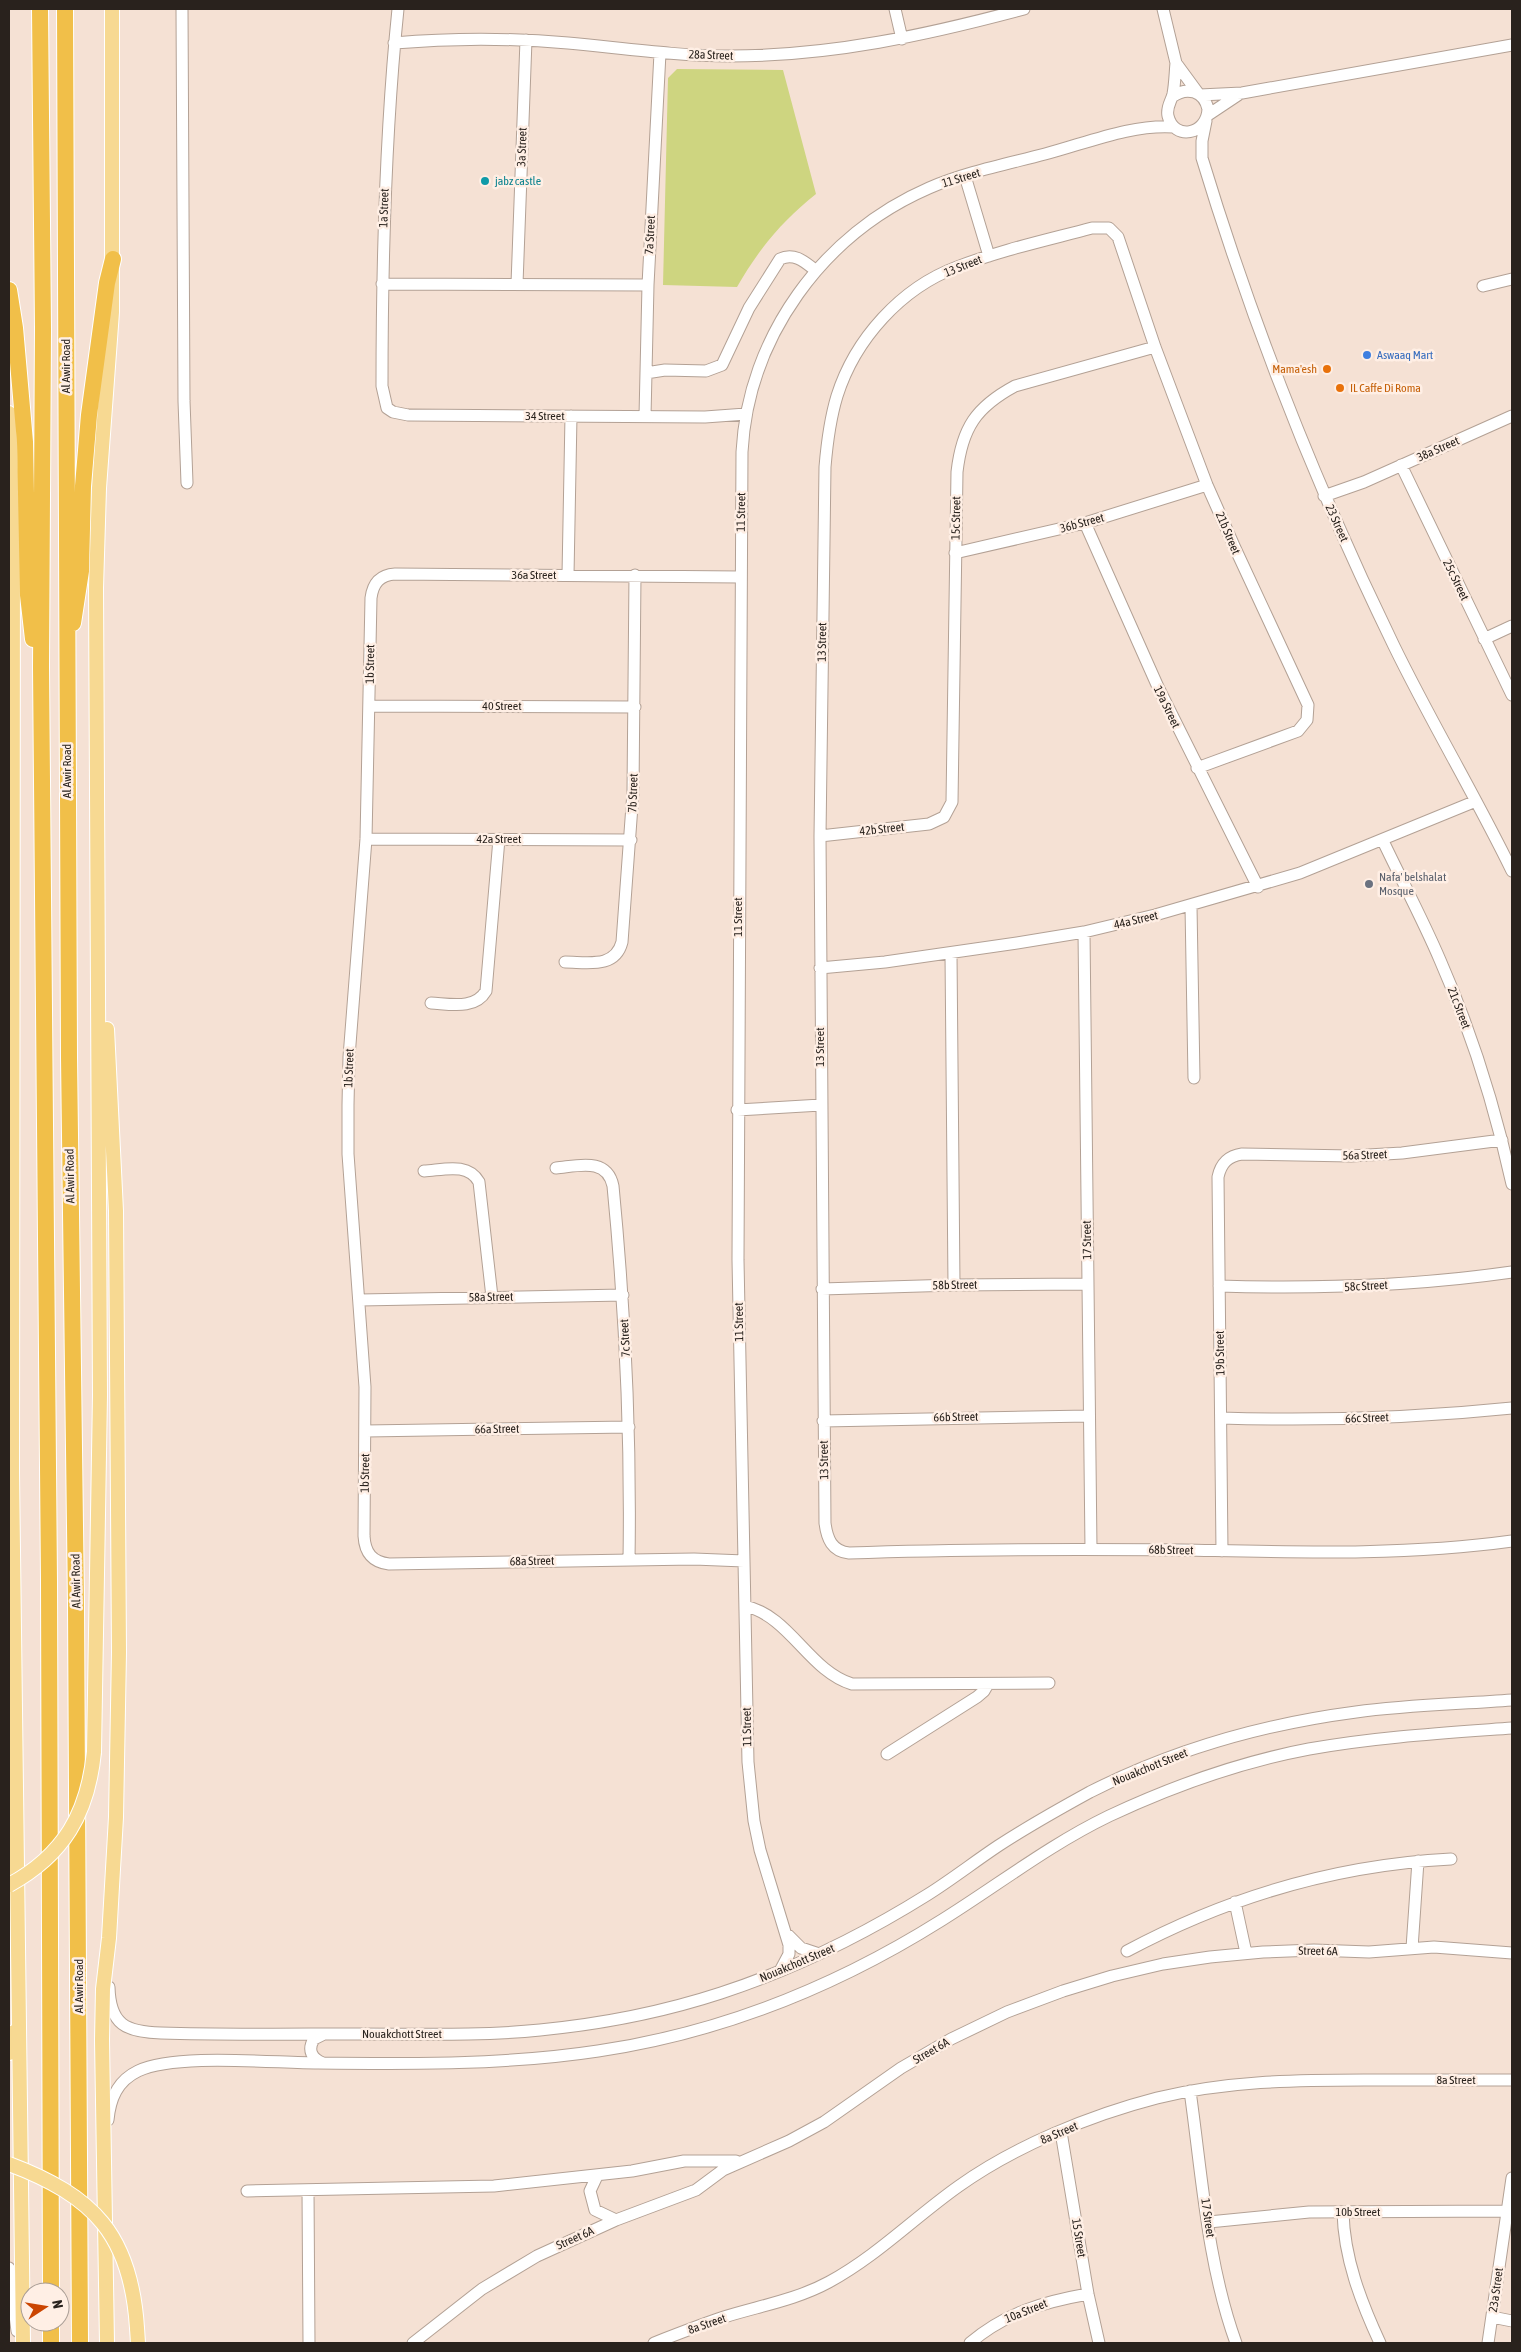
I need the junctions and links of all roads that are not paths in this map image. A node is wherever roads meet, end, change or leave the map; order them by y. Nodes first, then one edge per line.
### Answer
1 (40, 9) edge
2 (65, 9) edge
3 (112, 9) edge
4 (182, 9) edge
5 (398, 9) edge
6 (895, 9) edge
7 (1024, 9) edge
8 (1163, 9) edge
9 (902, 39) junction
10 (526, 40) junction
11 (394, 43) junction
12 (1512, 45) edge
13 (660, 53) junction
14 (1176, 63) junction
15 (1242, 93) junction
16 (1199, 94) junction
17 (1170, 102) junction
18 (1207, 118) junction
19 (1138, 128) junction
20 (1179, 129) junction
21 (1202, 158) junction
22 (969, 175) junction
23 (1109, 228) joint
24 (990, 256) junction
25 (113, 259) junction
26 (813, 273) junction
27 (1512, 279) edge
28 (382, 284) junction
29 (517, 284) junction
30 (648, 284) junction
31 (1483, 286) dead end
32 (9, 290) edge
33 (1155, 347) junction
34 (646, 369) junction
35 (387, 408) joint
36 (9, 413) edge
37 (571, 416) junction
38 (645, 416) junction
39 (1512, 416) edge
40 (745, 419) junction
41 (1401, 465) junction
42 (187, 483) dead end
43 (1207, 485) junction
44 (1326, 499) junction
45 (1085, 523) junction
46 (13, 530) junction
47 (955, 553) junction
48 (9, 568) edge
49 (740, 574) junction
50 (568, 575) junction
51 (635, 575) junction
52 (378, 579) joint
53 (1512, 626) edge
54 (1484, 640) junction
55 (66, 647) junction
56 (41, 667) junction
57 (1512, 694) edge
58 (370, 706) junction
59 (635, 707) junction
60 (1197, 768) junction
61 (1474, 798) junction
62 (9, 814) edge
63 (944, 817) joint
64 (820, 836) junction
65 (14, 839) junction
66 (366, 839) junction
67 (499, 839) junction
68 (631, 840) junction
69 (1383, 841) junction
70 (1512, 871) edge
71 (1258, 887) junction
72 (1191, 906) junction
73 (99, 916) junction
74 (1084, 932) junction
75 (951, 954) junction
76 (565, 962) dead end
77 (820, 968) junction
78 (431, 1003) dead end
79 (1194, 1078) dead end
80 (821, 1105) junction
81 (738, 1106) junction
82 (1502, 1140) junction
83 (1228, 1158) joint
84 (556, 1168) dead end
85 (424, 1171) dead end
86 (1512, 1184) edge
87 (1512, 1272) edge
88 (1088, 1284) junction
89 (954, 1285) junction
90 (1219, 1286) junction
91 (822, 1289) junction
92 (622, 1295) junction
93 (492, 1298) junction
94 (360, 1300) junction
95 (1512, 1408) edge
96 (1089, 1416) junction
97 (1221, 1418) junction
98 (824, 1421) junction
99 (629, 1427) junction
100 (366, 1431) junction
101 (1512, 1541) edge
102 (831, 1545) joint
103 (1091, 1549) junction
104 (1222, 1551) junction
105 (744, 1557) junction
106 (371, 1558) joint
107 (629, 1560) junction
108 (14, 1580) junction
109 (9, 1603) edge
110 (745, 1606) junction
111 (1049, 1683) dead end
112 (988, 1684) junction
113 (1512, 1700) edge
114 (1512, 1728) edge
115 (887, 1754) dead end
116 (1451, 1859) dead end
117 (1418, 1861) junction
118 (9, 1885) edge
119 (1235, 1902) junction
120 (788, 1935) junction
121 (109, 1938) junction
122 (1412, 1948) junction
123 (1127, 1951) dead end
124 (1246, 1953) junction
125 (1512, 1953) edge
126 (819, 1954) junction
127 (780, 1971) junction
128 (18, 1986) junction
129 (326, 2034) junction
130 (9, 2053) edge
131 (323, 2063) junction
132 (1512, 2080) edge
133 (1190, 2091) junction
134 (1061, 2132) junction
135 (752, 2157) junction
136 (700, 2161) junction
137 (9, 2164) edge
138 (106, 2172) junction
139 (596, 2176) junction
140 (1512, 2178) edge
141 (539, 2182) junction
142 (705, 2185) junction
143 (247, 2190) dead end
144 (308, 2190) junction
145 (590, 2191) junction
146 (596, 2210) junction
147 (1508, 2211) junction
148 (1343, 2212) junction
149 (616, 2220) junction
150 (1209, 2222) junction
151 (559, 2245) junction
152 (9, 2268) edge
153 (51, 2282) edge
154 (1088, 2294) junction
155 (1492, 2317) junction
156 (1512, 2321) edge
157 (18, 2343) edge
158 (22, 2343) edge
159 (80, 2343) edge
160 (107, 2343) edge
161 (138, 2343) edge
162 (309, 2343) edge
163 (413, 2343) edge
164 (654, 2343) edge
165 (970, 2343) edge
166 (1099, 2343) edge
167 (1236, 2343) edge
168 (1380, 2343) edge
169 (1488, 2343) edge

1 - 56 highway, Al Awir Road
2 - 55 highway, Al Awir Road
3 - 25 main road
4 - 42 street
5 - 11 street, 1a Street
6 - 9 street
7 - 9 street, 28a Street
8 - 14 street
9 - 13 street, 28a Street
10 - 11 street, 28a Street
10 - 13 street, 28a Street
10 - 29 street, 3a Street
11 - 28 street, 1a Street
12 - 15 street
13 - 30 street, 7a Street
14 - 16 street
14 - 17 street
15 - 16 street
15 - 18 street
16 - 17 street
16 - 18 street
17 - 19 street, 11 Street
17 - 20 street
18 - 20 street
18 - 21 street, 23 Street
19 - 20 street, 11 Street
19 - 22 street, 11 Street
20 - 21 street, 23 Street
21 - 44 street, 23 Street
22 - 24 street, 13 Street
22 - 26 street, 11 Street
23 - 24 street, 13 Street
23 - 33 street, 21b Street
24 - 64 street, 13 Street
25 - 55 highway
25 - 73 main road
26 - 34 street
26 - 40 street, 11 Street
27 - 31 street
28 - 29 street
28 - 35 street, 1a Street
29 - 30 street
30 - 34 street, 7a Street
32 - 56 highway
33 - 43 street, 21b Street
33 - 47 street, 15c Street
34 - 38 street, 7a Street
35 - 37 street, 34 Street
36 - 46 main road
37 - 38 street, 34 Street
37 - 50 street
38 - 40 street, 34 Street
39 - 41 street, 38a Street
40 - 49 street, 11 Street
41 - 44 street, 38a Street
41 - 54 street, 25c Street
43 - 45 street, 36b Street
43 - 60 street, 21b Street
44 - 61 street, 23 Street
45 - 47 street, 36b Street
45 - 60 street, 19a Street
46 - 48 street
46 - 65 main road
47 - 63 street, 15c Street
49 - 51 street, 36a Street
49 - 81 street, 11 Street
50 - 51 street, 36a Street
50 - 52 street, 36a Street
51 - 59 street, 7b Street
52 - 58 street, 1b Street
53 - 54 street
54 - 57 street, 25c Street
55 - 159 highway, Al Awir Road
56 - 153 highway, Al Awir Road
58 - 59 street, 40 Street
58 - 66 street, 1b Street
59 - 68 street, 7b Street
60 - 71 street, 19a Street
61 - 69 street, 44a Street
61 - 70 street, 23 Street
62 - 65 street
63 - 64 street, 42b Street
64 - 77 street, 13 Street
65 - 108 main road
66 - 67 street, 42a Street
66 - 94 street, 1b Street
67 - 68 street, 42a Street
67 - 78 street
68 - 76 street, 7b Street
69 - 71 street, 44a Street
69 - 82 street, 21c Street
71 - 72 street, 44a Street
72 - 74 street, 44a Street
72 - 79 street
73 - 118 main road, bridge
73 - 121 main road
74 - 75 street, 44a Street
74 - 88 street, 17 Street
75 - 77 street, 44a Street
75 - 89 street
77 - 80 street, 13 Street
80 - 81 street
80 - 91 street, 13 Street
81 - 105 street, 11 Street
82 - 83 street, 56a Street
82 - 86 street, 21c Street
83 - 90 street, 19b Street
84 - 92 street, 7c Street
85 - 93 street
87 - 90 street, 58c Street
88 - 89 street, 58b Street
88 - 96 street, 17 Street
89 - 91 street, 58b Street
90 - 97 street, 19b Street
91 - 98 street, 13 Street
92 - 93 street, 58a Street
92 - 99 street, 7c Street
93 - 94 street, 58a Street
94 - 100 street, 1b Street
95 - 97 street, 66c Street
96 - 98 street, 66b Street
96 - 103 street, 17 Street
97 - 104 street, 19b Street
98 - 102 street, 13 Street
99 - 100 street, 66a Street
99 - 107 street, 7c Street
100 - 106 street, 1b Street
101 - 104 street, 68b Street
102 - 103 street, 68b Street
103 - 104 street, 68b Street
105 - 107 street, 68a Street
105 - 110 street, 11 Street
106 - 107 street, 68a Street
108 - 109 street
108 - 128 main road
110 - 112 street
110 - 120 street, 11 Street
111 - 112 street
112 - 115 street
113 - 126 street, Nouakchott Street
114 - 131 street
116 - 117 street
117 - 119 street
117 - 122 street
119 - 123 street
119 - 124 street
120 - 126 street
120 - 127 street, 11 Street
121 - 129 street, Nouakchott Street
121 - 138 main road
122 - 124 street, Street 6A
122 - 125 street, Street 6A
124 - 135 street, Street 6A
126 - 127 street, Nouakchott Street
127 - 129 street, Nouakchott Street
128 - 130 main road
128 - 158 main road
129 - 131 street
131 - 138 street
132 - 133 street, 8a Street
133 - 134 street, 8a Street
133 - 150 street, 17 Street
134 - 154 street, 15 Street
134 - 164 street, 8a Street
135 - 136 street
135 - 142 street, Street 6A
136 - 139 street
136 - 142 street
137 - 161 main road, bridge
138 - 160 main road
139 - 141 street
139 - 145 street
140 - 147 street, 23a Street
141 - 144 street
141 - 145 street
142 - 149 street, Street 6A
143 - 144 street
144 - 162 street
145 - 146 street
146 - 149 street
146 - 151 street
147 - 148 street, 10b Street
147 - 155 street, 23a Street
148 - 150 street, 10b Street
148 - 168 street
149 - 151 street, Street 6A
150 - 167 street, 17 Street
151 - 163 street, Street 6A
152 - 157 street
154 - 165 street, 10a Street
154 - 166 street, 15 Street
155 - 156 street
155 - 169 street, 23a Street

